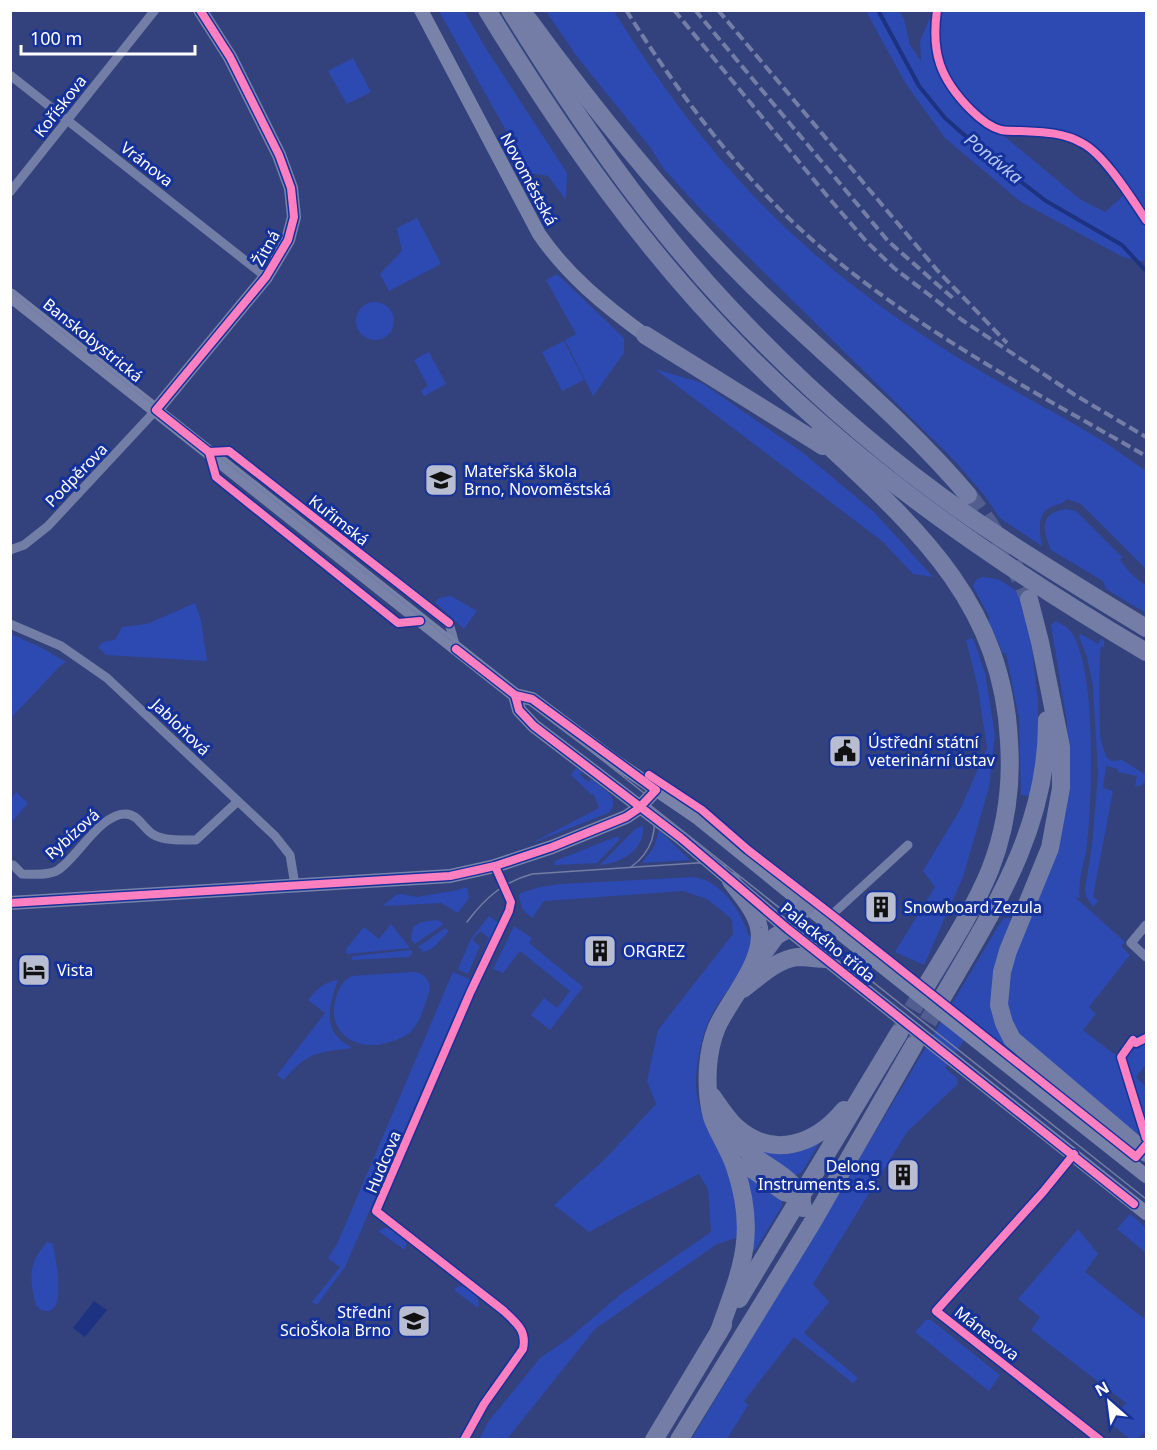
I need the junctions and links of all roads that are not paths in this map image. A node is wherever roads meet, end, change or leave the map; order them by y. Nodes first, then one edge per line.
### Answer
1 (155, 10) edge
2 (200, 10) edge
3 (421, 10) edge
4 (486, 10) edge
5 (510, 10) edge
6 (522, 10) edge
7 (10, 75) edge
8 (68, 120) junction
9 (10, 192) edge
10 (266, 277) junction
11 (10, 295) edge
12 (645, 334) joint
13 (745, 353) junction
14 (156, 410) junction
15 (209, 452) junction
16 (840, 457) junction
17 (968, 495) tunnel mouth
18 (957, 532) junction
19 (10, 550) edge
20 (1029, 599) tunnel mouth
21 (10, 624) edge
22 (1146, 628) edge
23 (456, 649) junction
24 (1146, 652) edge
25 (1045, 670) junction
26 (515, 695) junction
27 (656, 790) junction
28 (237, 802) junction
29 (640, 807) junction
30 (908, 845) dead end
31 (13, 865) dead end
32 (495, 866) junction
33 (732, 881) junction
34 (295, 885) junction
35 (10, 903) edge
36 (806, 906) junction
37 (825, 921) junction
38 (1146, 925) edge
39 (788, 929) junction
40 (1146, 957) edge
41 (827, 959) junction
42 (753, 975) junction
43 (926, 986) tunnel mouth
44 (942, 998) tunnel mouth
45 (899, 1033) tunnel mouth
46 (914, 1045) tunnel mouth
47 (876, 1072) junction
48 (715, 1101) junction
49 (727, 1148) junction
50 (1146, 1153) edge
51 (1074, 1154) junction
52 (1146, 1176) edge
53 (836, 1180) junction
54 (801, 1197) junction
55 (1146, 1213) edge
56 (790, 1259) junction
57 (718, 1334) junction
58 (464, 1440) edge
59 (654, 1440) edge
60 (680, 1440) edge
61 (1100, 1440) edge

1 - 8 street, Kořískova
2 - 10 street, Žitná
3 - 12 street, Novoměstská
4 - 13 highway
5 - 22 highway
6 - 17 highway
7 - 8 street, Vránova
8 - 9 street, Kořískova
8 - 10 street, Vránova
10 - 14 street, Žitná
11 - 14 street, Banskobystrická
12 - 16 highway
13 - 16 highway
13 - 18 highway
14 - 15 street, Kuřimská
14 - 19 street, Podpěrova
15 - 23 street, Kuřimská
15 - 23 street, Kuřimská
16 - 18 highway
16 - 43 highway
18 - 24 highway
20 - 25 highway
21 - 28 street, Jabloňová
23 - 26 street, Palackého třída
25 - 44 highway
25 - 50 highway
26 - 27 street, Palackého třída
26 - 29 street, Palackého třída
27 - 29 street
27 - 36 street, Palackého třída
28 - 31 street, Rybízová
28 - 34 street, Jabloňová
29 - 32 street
29 - 33 street, Palackého třída
30 - 37 street, Palackého třída
32 - 34 street
32 - 58 street, Hudcova
33 - 39 street, Palackého třída
33 - 42 highway
34 - 35 street
36 - 37 street, Palackého třída
36 - 39 highway
37 - 52 street, Palackého třída
38 - 40 street
39 - 41 street, Palackého třída
39 - 42 highway
41 - 42 highway
41 - 51 street, Palackého třída
42 - 48 highway
45 - 47 highway
46 - 53 highway
47 - 48 highway
47 - 54 highway
48 - 49 highway
48 - 54 highway
49 - 54 highway
49 - 57 highway
51 - 55 street, Palackého třída
51 - 61 street, Mánesova
53 - 54 highway
53 - 56 highway
54 - 56 highway
54 - 57 highway
56 - 60 highway
57 - 59 highway

